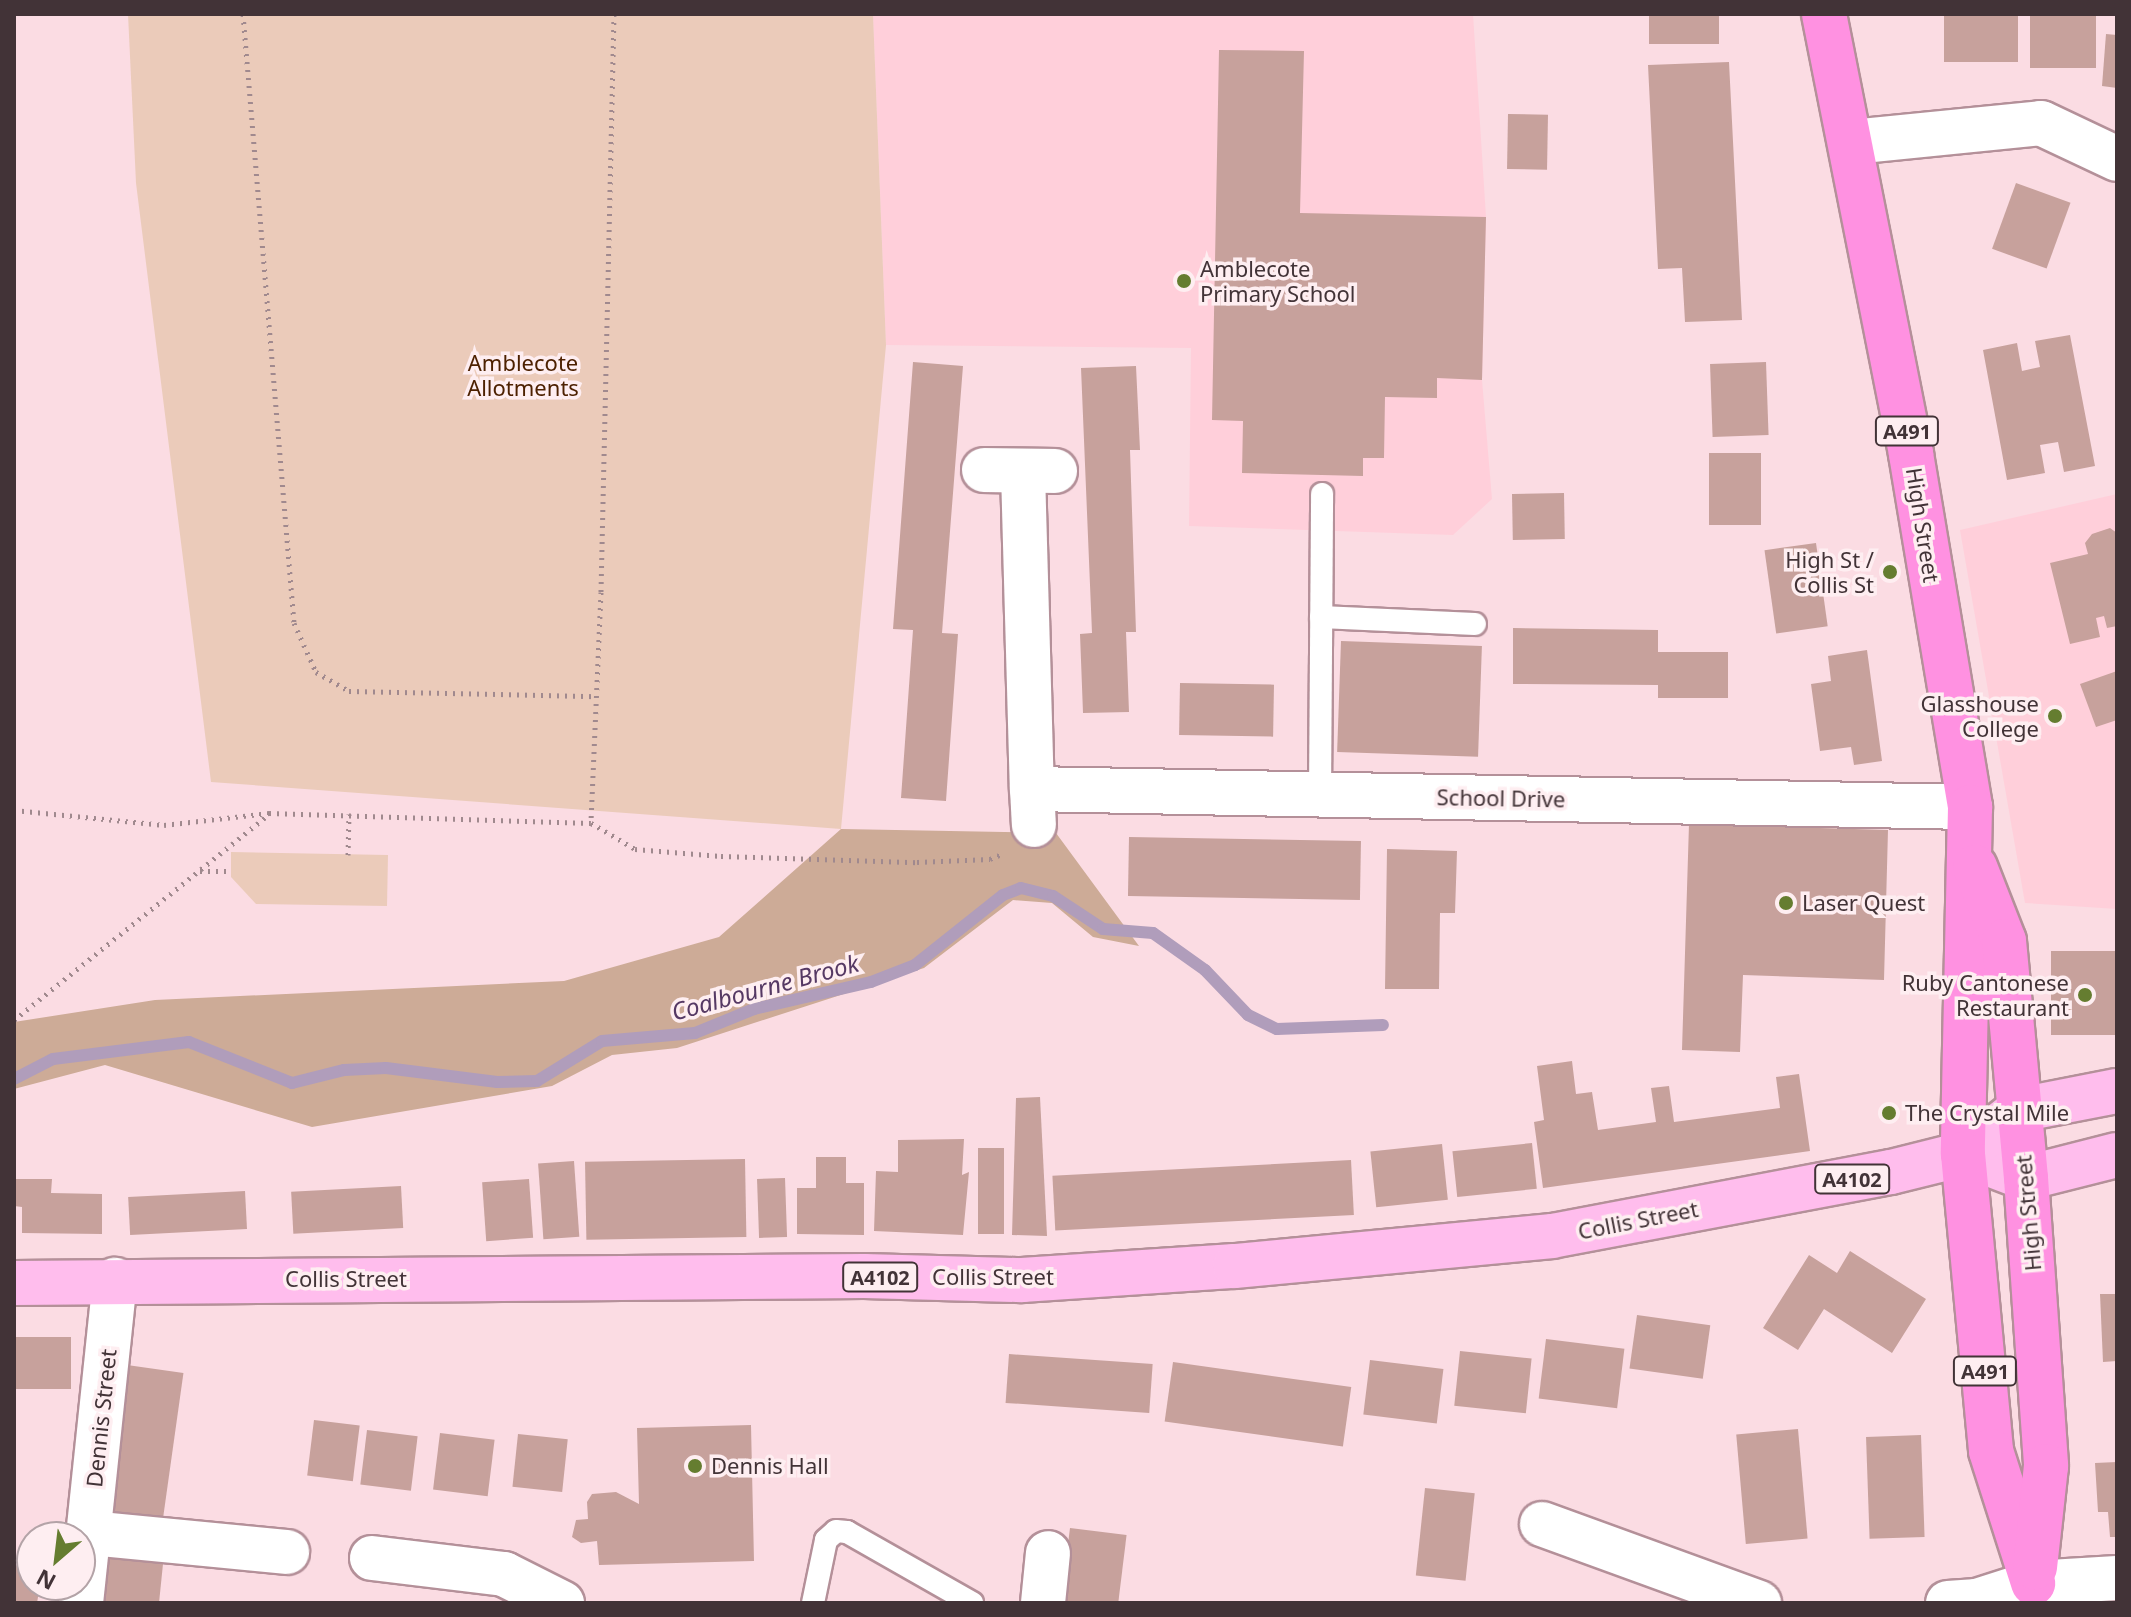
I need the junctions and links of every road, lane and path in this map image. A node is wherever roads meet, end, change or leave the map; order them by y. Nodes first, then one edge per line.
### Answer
1 (243, 14) edge
2 (614, 14) edge
3 (1824, 14) edge
4 (1852, 142) junction
5 (2117, 159) edge
6 (1020, 471) dead end
7 (1322, 494) dead end
8 (1321, 617) junction
9 (1475, 624) dead end
10 (596, 696) junction
11 (1320, 795) junction
12 (1033, 807) junction
13 (1970, 807) junction
14 (14, 810) edge
15 (269, 813) junction
16 (349, 814) junction
17 (591, 823) junction
18 (1968, 850) junction
19 (348, 855) dead end
20 (200, 871) junction
21 (231, 871) dead end
22 (14, 1020) edge
23 (2117, 1091) edge
24 (2019, 1110) junction
25 (1963, 1154) junction
26 (2117, 1155) edge
27 (2026, 1178) junction
28 (115, 1280) junction
29 (14, 1283) edge
30 (91, 1521) edge
31 (1542, 1524) dead end
32 (96, 1534) edge
33 (287, 1552) dead end
34 (1048, 1553) dead end
35 (372, 1558) dead end
36 (2117, 1578) edge
37 (2034, 1593) edge
38 (562, 1603) edge
39 (813, 1603) edge
40 (972, 1603) edge
41 (1043, 1603) edge
42 (1759, 1603) edge
43 (1948, 1603) edge

1 - 10 path
2 - 10 path
3 - 4 highway, High Street / A491
4 - 5 street
4 - 13 highway, High Street / A491
6 - 12 street
7 - 8 lane
8 - 9 lane
8 - 11 lane
10 - 17 path
11 - 12 street, School Drive
11 - 13 street, School Drive
12 - 17 path
13 - 18 highway, High Street / A491
14 - 15 path
15 - 16 path
15 - 20 path
16 - 17 path
16 - 19 path
18 - 24 highway, High Street / A491
18 - 25 highway, High Street / A491
20 - 21 path
20 - 22 path
23 - 24 main road
24 - 25 main road, Collis Street / A4102
24 - 27 highway, High Street / A491
25 - 27 main road
25 - 28 main road, Collis Street / A4102
25 - 37 highway, High Street / A491
26 - 27 main road
27 - 37 highway, High Street / A491
28 - 29 main road, Collis Street / A4102
28 - 30 street, Dennis Street
31 - 42 street
32 - 33 street
34 - 41 street
35 - 38 street
36 - 37 street
37 - 43 street
39 - 40 lane

